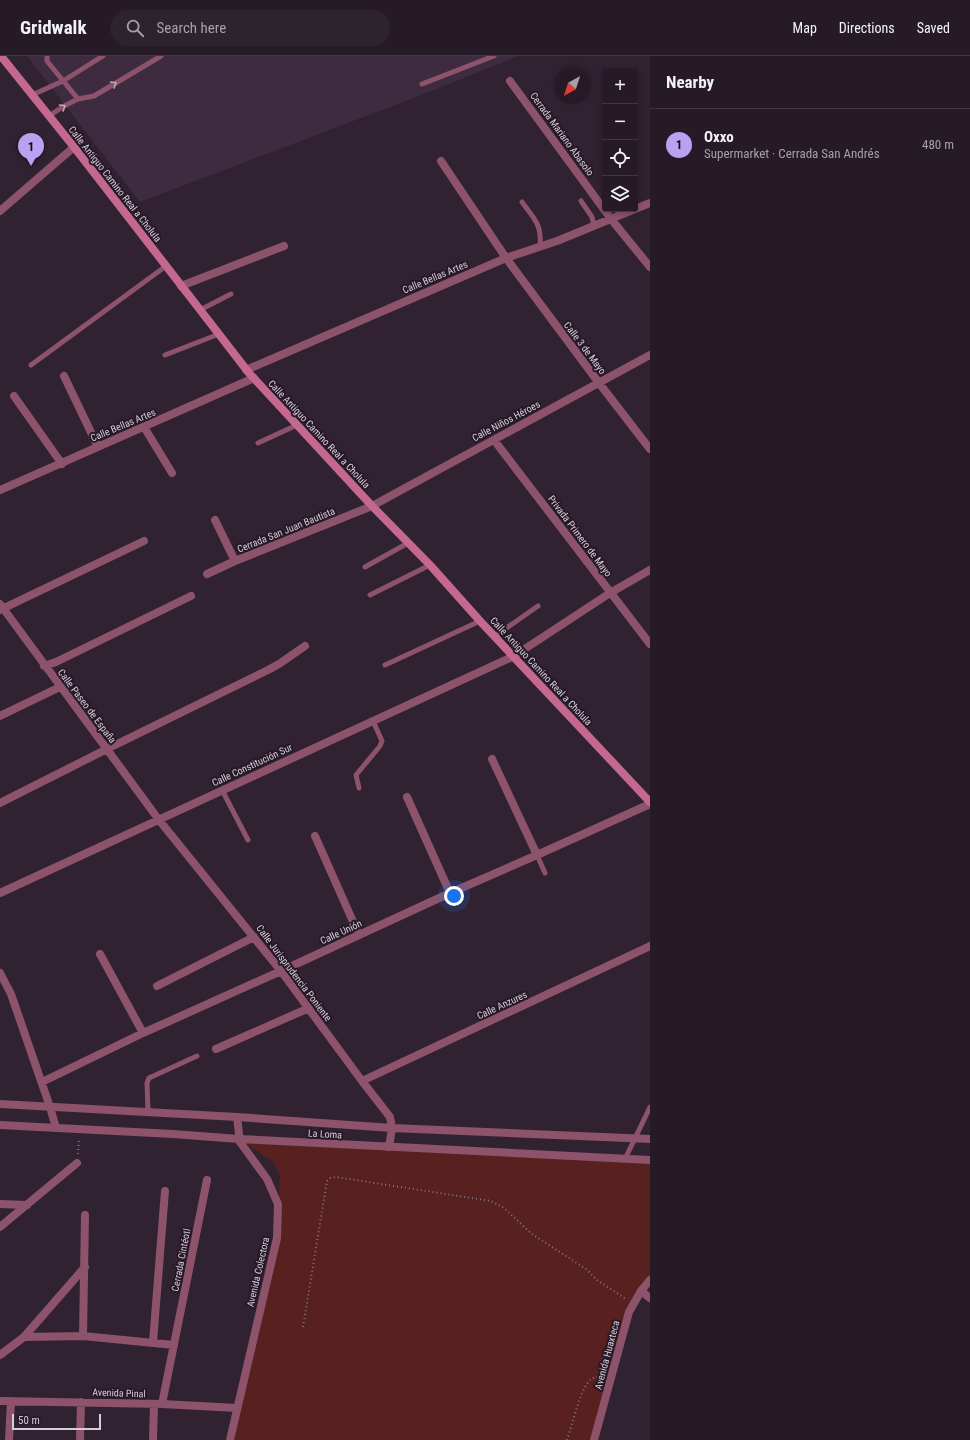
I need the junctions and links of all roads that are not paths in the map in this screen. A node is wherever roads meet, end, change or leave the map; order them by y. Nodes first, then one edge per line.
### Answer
1 (1, 56) edge
2 (48, 56) edge
3 (103, 56) edge
4 (161, 56) edge
5 (494, 56) edge
6 (63, 81) junction
7 (510, 81) dead end
8 (422, 84) dead end
9 (32, 95) junction
10 (78, 99) junction
11 (49, 116) junction
12 (74, 147) junction
13 (441, 162) dead end
14 (581, 201) dead end
15 (522, 202) dead end
16 (650, 203) edge
17 (638, 208) edge
18 (0, 211) edge
19 (628, 212) edge
20 (611, 219) junction
21 (594, 226) junction
22 (284, 246) dead end
23 (540, 246) junction
24 (506, 258) junction
25 (166, 266) junction
26 (650, 267) edge
27 (182, 286) junction
28 (231, 294) dead end
29 (200, 310) junction
30 (219, 334) junction
31 (650, 354) edge
32 (165, 355) dead end
33 (31, 365) dead end
34 (246, 370) junction
35 (64, 376) dead end
36 (254, 378) junction
37 (599, 383) junction
38 (14, 396) dead end
39 (297, 425) junction
40 (144, 427) junction
41 (494, 440) junction
42 (258, 443) dead end
43 (98, 447) junction
44 (650, 449) edge
45 (62, 464) junction
46 (172, 473) dead end
47 (0, 490) edge
48 (372, 506) junction
49 (215, 520) dead end
50 (144, 541) dead end
51 (408, 542) junction
52 (234, 561) junction
53 (430, 565) junction
54 (365, 567) dead end
55 (650, 570) edge
56 (207, 574) dead end
57 (610, 593) junction
58 (191, 596) dead end
59 (370, 596) dead end
60 (538, 606) dead end
61 (1, 608) edge
62 (480, 621) junction
63 (495, 636) junction
64 (650, 644) edge
65 (305, 646) dead end
66 (514, 656) junction
67 (385, 665) dead end
68 (44, 666) junction
69 (60, 687) junction
70 (0, 716) edge
71 (373, 721) junction
72 (107, 749) junction
73 (492, 759) dead end
74 (359, 788) dead end
75 (222, 790) junction
76 (407, 798) dead end
77 (0, 803) edge
78 (650, 803) edge
79 (159, 820) junction
80 (315, 836) dead end
81 (248, 840) dead end
82 (537, 855) junction
83 (545, 873) dead end
84 (0, 893) edge
85 (450, 893) junction
86 (359, 934) junction
87 (254, 937) junction
88 (650, 946) edge
89 (100, 954) dead end
90 (281, 971) junction
91 (0, 973) edge
92 (157, 986) dead end
93 (309, 1008) junction
94 (144, 1033) junction
95 (216, 1049) dead end
96 (197, 1056) dead end
97 (362, 1081) junction
98 (42, 1082) junction
99 (0, 1104) edge
100 (50, 1107) junction
101 (650, 1107) edge
102 (148, 1112) junction
103 (237, 1117) junction
104 (0, 1125) edge
105 (56, 1128) junction
106 (392, 1128) junction
107 (634, 1138) junction
108 (240, 1139) junction
109 (650, 1139) edge
110 (389, 1147) junction
111 (625, 1159) junction
112 (650, 1160) edge
113 (77, 1163) road end
114 (207, 1180) dead end
115 (165, 1191) dead end
116 (0, 1204) edge
117 (27, 1205) junction
118 (86, 1215) dead end
119 (0, 1227) edge
120 (85, 1267) junction
121 (650, 1280) edge
122 (641, 1291) junction
123 (650, 1298) edge
124 (83, 1336) junction
125 (24, 1337) junction
126 (152, 1342) junction
127 (174, 1345) junction
128 (0, 1355) edge
129 (0, 1400) edge
130 (11, 1401) junction
131 (81, 1402) junction
132 (158, 1404) junction
133 (237, 1408) junction
134 (9, 1440) edge
135 (80, 1440) edge
136 (153, 1440) edge
137 (230, 1440) edge
138 (594, 1440) edge

1 - 9 main road, Calle Antiguo Camino Real a Cholula
2 - 6 lane
3 - 6 lane
10 -> 4 lane
5 - 8 lane
6 - 9 lane
6 - 10 lane
7 - 20 street, Cerrada Mariano Abasolo
9 - 11 main road, Calle Antiguo Camino Real a Cholula
11 -> 10 lane
11 - 12 main road, Calle Antiguo Camino Real a Cholula
12 - 18 street
12 - 25 main road, Calle Antiguo Camino Real a Cholula
13 - 24 street, Calle 3 de Mayo
14 - 21 lane
15 - 23 lane
16 - 17 street, Calle Bellas Artes
19 - 20 street, Calle Bellas Artes
20 - 21 street, Calle Bellas Artes
20 - 26 street, Cerrada Mariano Abasolo
21 - 23 street, Calle Bellas Artes
22 - 27 street
23 - 24 street, Calle Bellas Artes
24 - 34 street, Calle Bellas Artes
24 - 37 street, Calle 3 de Mayo
25 - 27 main road, Calle Antiguo Camino Real a Cholula
25 - 33 lane
27 - 29 main road, Calle Antiguo Camino Real a Cholula
28 - 29 lane
29 - 30 main road, Calle Antiguo Camino Real a Cholula
30 - 32 lane
30 - 34 main road, Calle Antiguo Camino Real a Cholula
31 - 37 street, Calle Niños Héroes
34 - 36 main road, Calle Antiguo Camino Real a Cholula
35 - 43 street
36 - 39 main road, Calle Antiguo Camino Real a Cholula
36 - 40 street, Calle Bellas Artes
37 - 41 street, Calle Niños Héroes
37 - 44 street, Calle 3 de Mayo
38 - 45 street
39 - 42 lane
39 - 48 main road, Calle Antiguo Camino Real a Cholula
40 - 43 street, Calle Bellas Artes
40 - 46 street
41 - 48 street, Calle Niños Héroes
41 - 57 street, Privada Primero de Mayo
43 - 45 street, Calle Bellas Artes
45 - 47 street, Calle Bellas Artes
48 - 51 main road, Calle Antiguo Camino Real a Cholula
48 - 52 street, Cerrada San Juan Bautista
49 - 52 street
50 - 61 street
51 - 53 main road, Calle Antiguo Camino Real a Cholula
51 - 54 lane
52 - 56 street, Cerrada San Juan Bautista
53 - 59 lane
53 - 62 main road, Calle Antiguo Camino Real a Cholula
55 - 57 street, Calle Constitución Sur
57 - 64 street, Privada Primero de Mayo
57 - 66 street, Calle Constitución Sur
58 - 68 street
60 - 63 lane
61 - 68 street, Calle Paseo de España
62 - 63 main road, Calle Antiguo Camino Real a Cholula
62 - 67 lane
63 - 66 main road, Calle Antiguo Camino Real a Cholula
65 - 72 street
66 - 71 street, Calle Constitución Sur
66 - 78 main road, Calle Antiguo Camino Real a Cholula
68 - 69 street, Calle Paseo de España
69 - 70 street
69 - 72 street, Calle Paseo de España
71 - 74 lane
71 - 75 street, Calle Constitución Sur
72 - 77 street
72 - 79 street, Calle Paseo de España
73 - 82 street
75 - 79 street, Calle Constitución Sur
75 - 81 lane
76 - 85 street
78 - 82 street, Calle Unión
79 - 84 street, Calle Constitución Sur
79 - 87 street, Calle Jurisprudencia Poniente
80 - 86 street
82 - 83 lane
82 - 85 street, Calle Unión
85 - 86 street, Calle Unión
86 - 90 street, Calle Unión
87 - 90 street, Calle Jurisprudencia Poniente
87 - 92 street
88 - 97 street, Calle Anzures
89 - 94 street
90 - 93 street, Calle Jurisprudencia Poniente
90 - 94 street, Calle Unión
91 - 98 street
93 - 95 street
93 - 97 street, Calle Jurisprudencia Poniente
94 - 98 street, Calle Unión
96 - 102 lane
97 - 106 street, Calle Jurisprudencia Poniente
98 - 100 street
99 - 100 street
100 - 102 street
100 - 105 street
101 - 107 lane
102 - 103 street
103 - 106 street
103 - 108 street, Avenida Colectora
104 - 105 street, La Loma
105 - 108 street, La Loma
106 - 107 street
106 - 110 street
107 - 109 street
107 - 111 lane
108 - 110 street, La Loma
108 - 133 street, Avenida Colectora
110 - 111 street, La Loma
111 - 112 street, La Loma
113 - 117 street
114 - 127 street, Cerrada Cintéotl
115 - 126 street
116 - 117 street
117 - 119 street
118 - 120 street
120 - 124 street
120 - 125 street
121 - 122 street, Avenida Huaxteca
122 - 123 street
122 - 138 street, Avenida Huaxteca
124 - 125 street
124 - 126 street
125 - 128 street
126 - 127 street
127 - 132 street, Cerrada Cintéotl
129 - 130 street, Avenida Pinal
130 - 131 street, Avenida Pinal
130 - 134 street
131 - 132 street, Avenida Pinal
131 - 135 street
132 - 133 street, Avenida Pinal
132 - 136 street, Cerrada Cintéotl
133 - 137 street, Avenida Colectora

